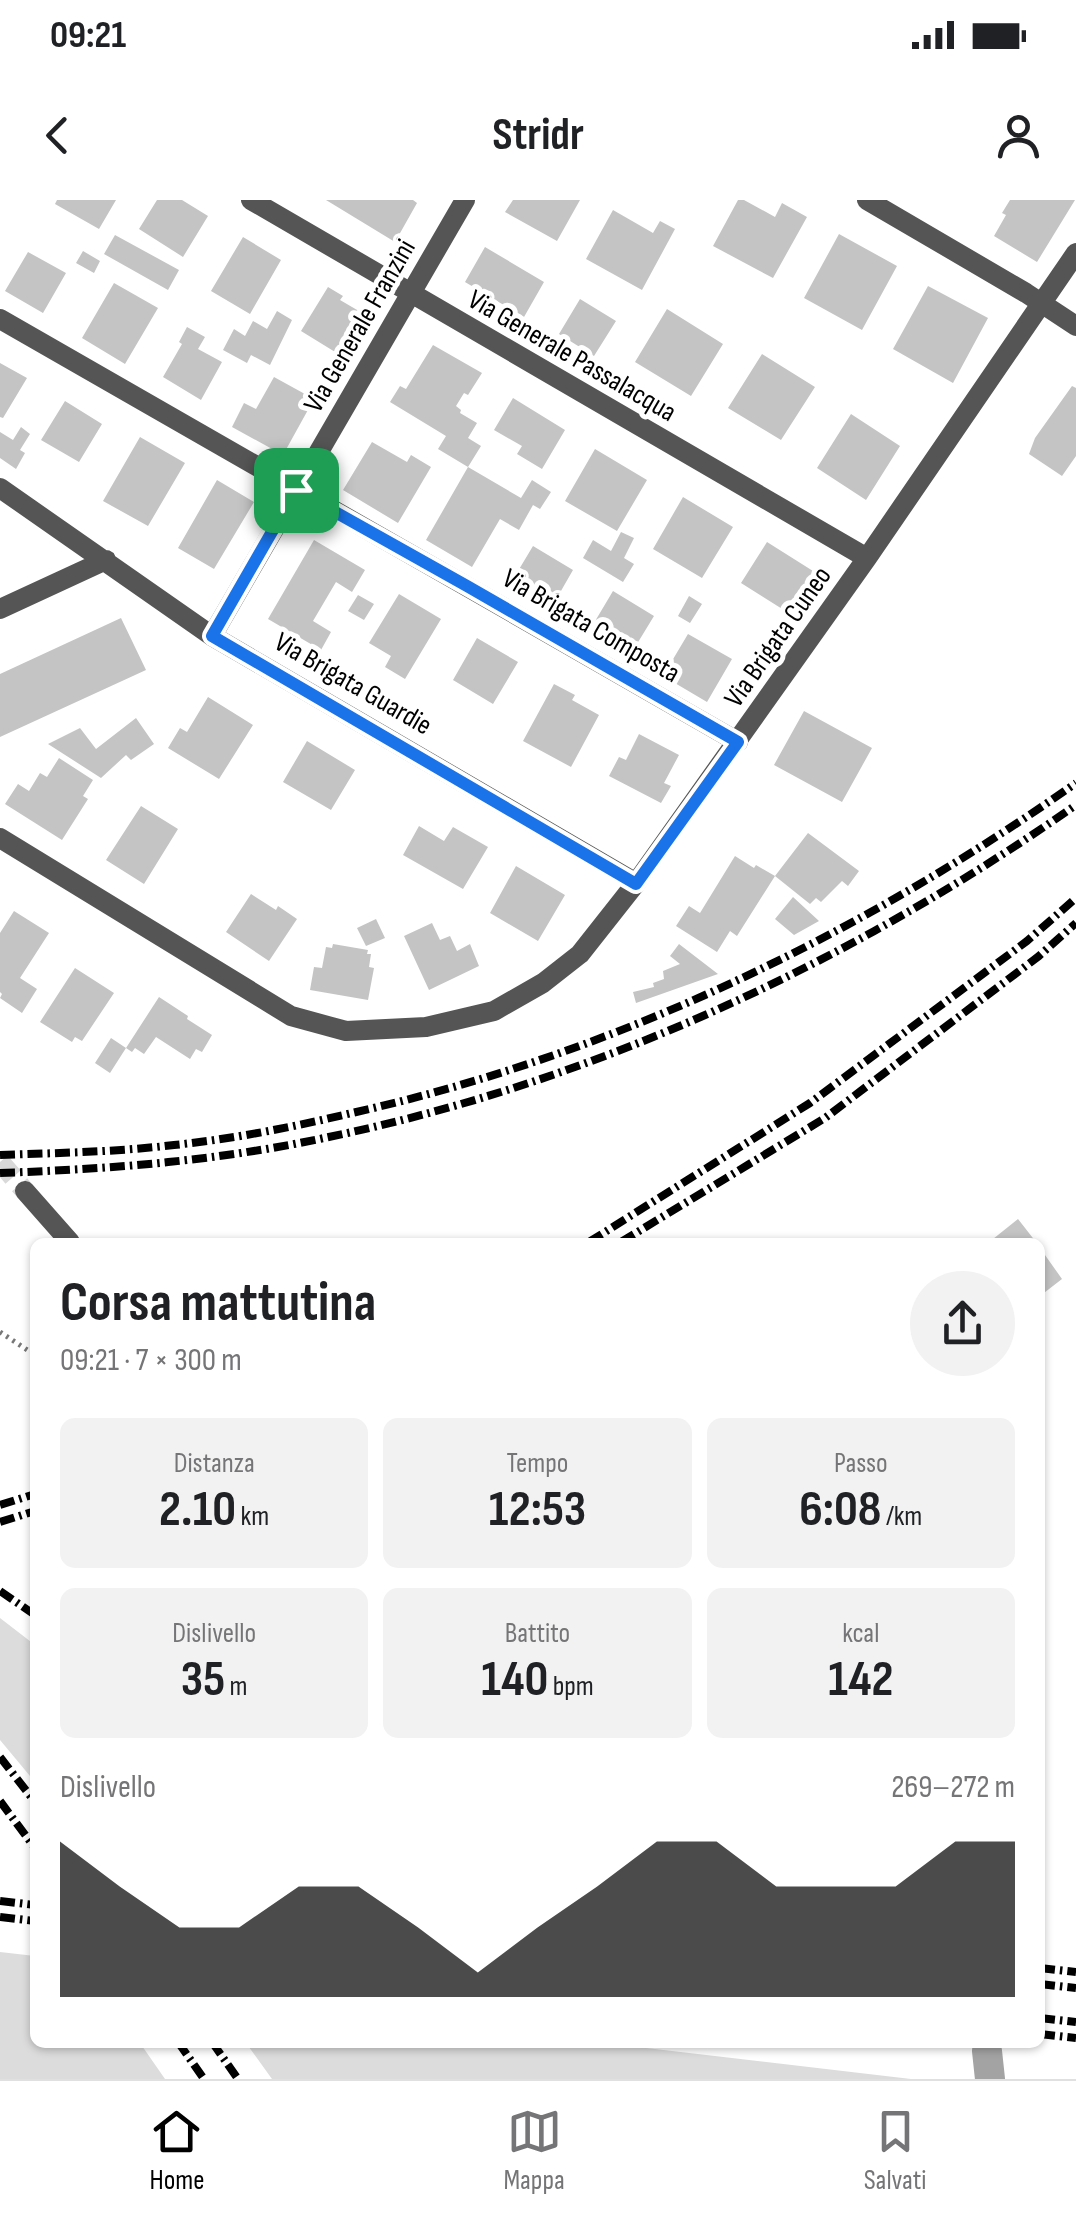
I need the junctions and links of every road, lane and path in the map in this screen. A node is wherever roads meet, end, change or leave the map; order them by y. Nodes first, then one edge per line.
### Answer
1 (251, 200) edge
2 (464, 200) edge
3 (867, 200) edge
4 (1076, 253) edge
5 (412, 294) junction
6 (1042, 304) junction
7 (0, 319) edge
8 (1076, 326) edge
9 (0, 488) edge
10 (296, 490) junction
11 (867, 558) junction
12 (106, 560) junction
13 (0, 609) edge
14 (212, 636) junction
15 (738, 742) junction
16 (0, 838) edge
17 (636, 884) junction
18 (25, 1190) tunnel mouth
19 (67, 1238) edge
20 (0, 1332) edge
21 (30, 1352) edge

1 - 5 street, Via Generale Passalacqua
2 - 5 street, Via Generale Franzini
3 - 6 street
4 - 6 street, Via Brigata Cuneo
5 - 10 street, Via Generale Franzini
5 - 11 street, Via Generale Passalacqua
6 - 8 street
6 - 11 street, Via Brigata Cuneo
7 - 10 street, Via Brigata Composta
9 - 12 street, Via Brigata Guardie
10 - 14 street, Via Generale Franzini
10 - 15 street, Via Brigata Composta
11 - 15 street, Via Brigata Cuneo
12 - 13 street
12 - 14 street, Via Brigata Guardie
14 - 17 street, Via Brigata Guardie
15 - 17 street, Via Brigata Cuneo
16 - 17 street, Via Brigata Cuneo
18 - 19 street
20 - 21 path

